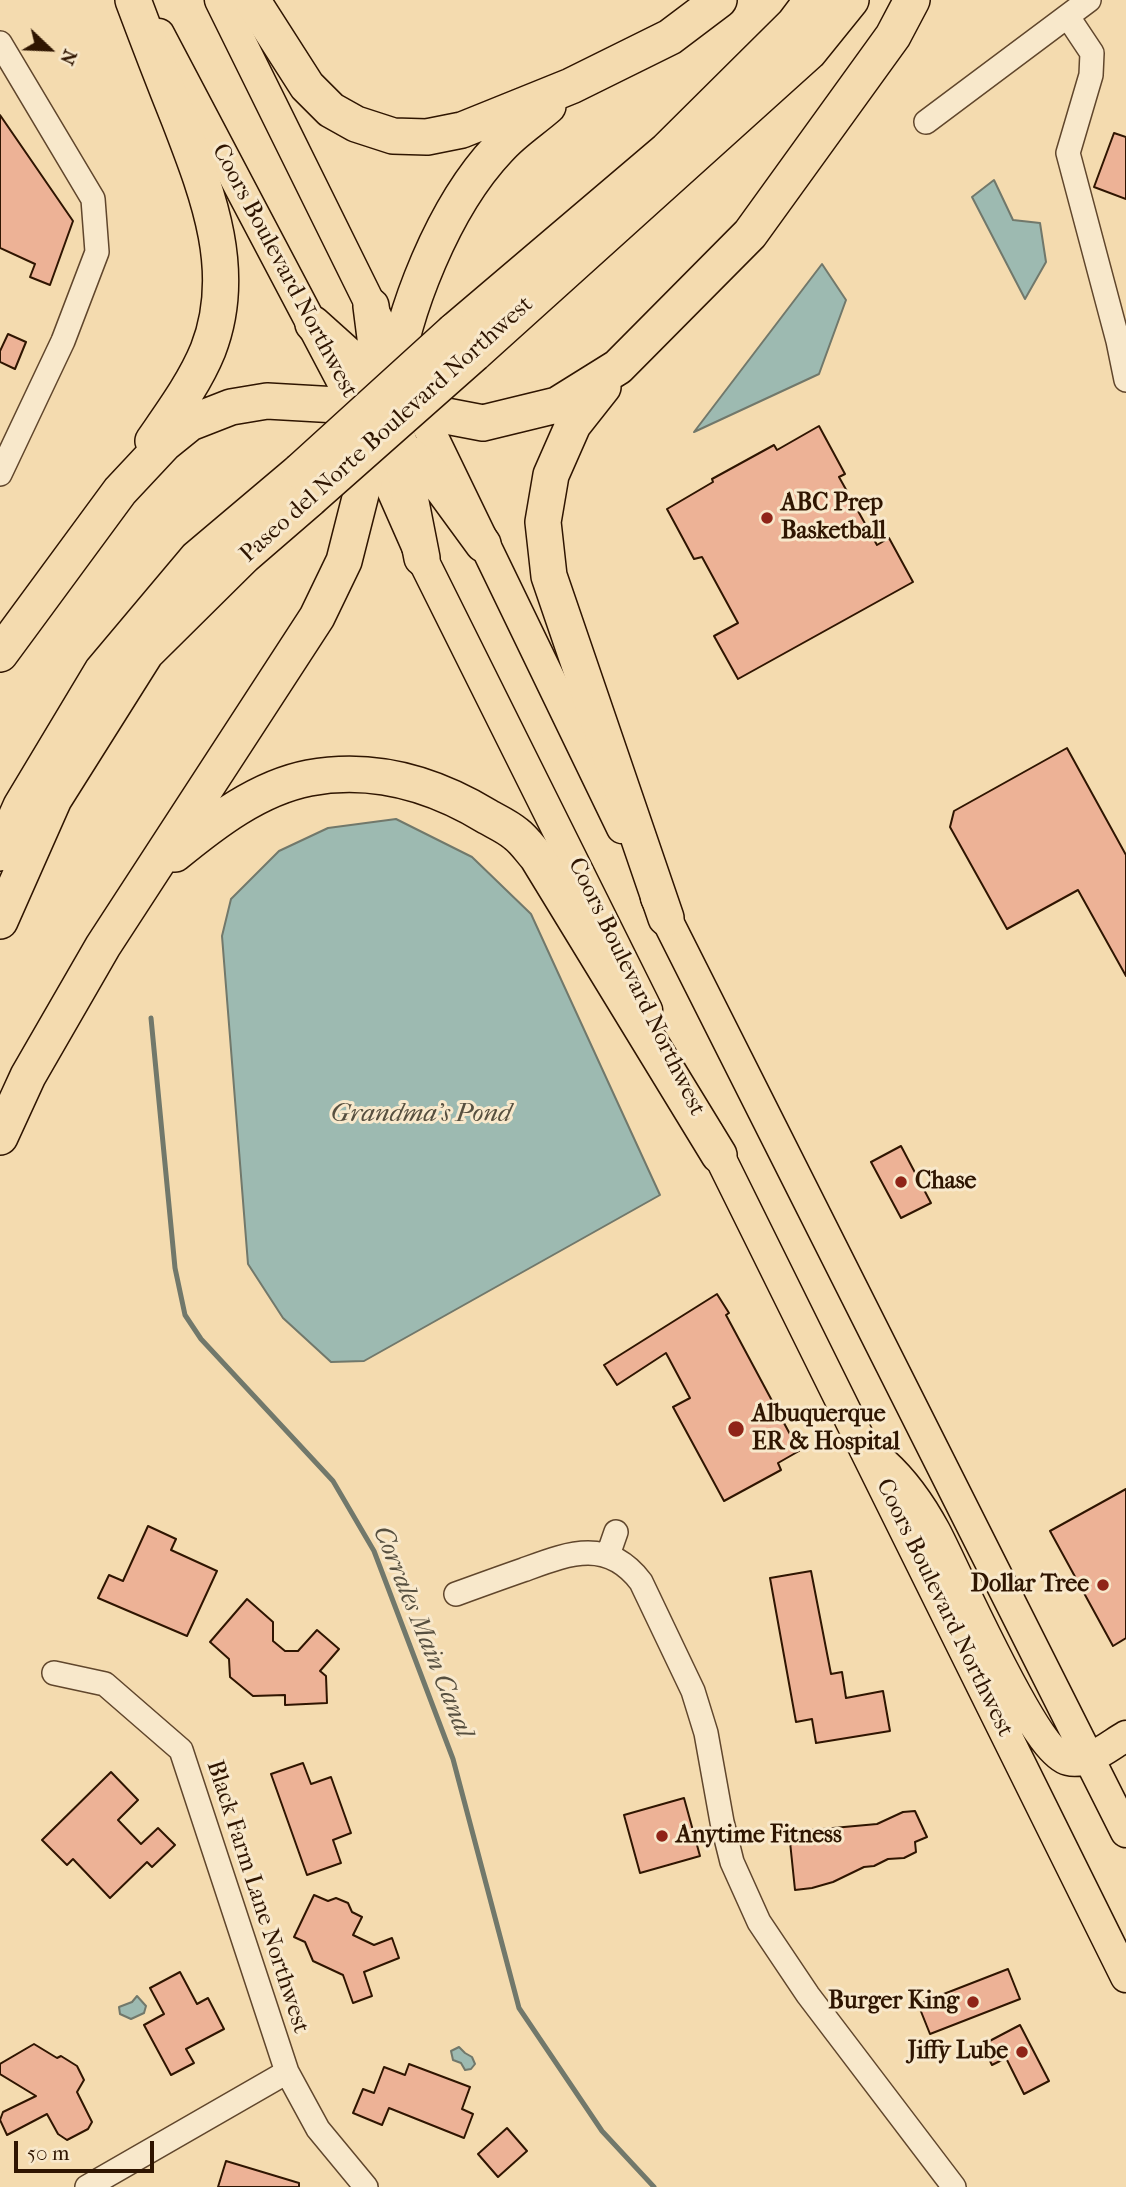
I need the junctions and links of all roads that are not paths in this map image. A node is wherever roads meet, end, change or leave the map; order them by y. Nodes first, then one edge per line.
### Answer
1 (133, 0) edge
2 (141, 0) edge
3 (220, 0) edge
4 (252, 0) edge
5 (719, 0) edge
6 (812, 0) edge
7 (852, 0) edge
8 (912, 0) edge
9 (1089, 0) edge
10 (1068, 17) junction
11 (0, 43) edge
12 (571, 86) junction
13 (926, 122) dead end
14 (372, 306) joint
15 (313, 324) joint
16 (1122, 341) edge
17 (464, 343) junction
18 (618, 367) junction
19 (1126, 380) edge
20 (387, 409) junction
21 (0, 474) edge
22 (305, 485) junction
23 (121, 491) junction
24 (483, 544) joint
25 (422, 558) joint
26 (0, 654) edge
27 (0, 853) edge
28 (148, 876) junction
29 (666, 918) junction
30 (0, 921) edge
31 (0, 1137) edge
32 (719, 1155) junction
33 (865, 1447) junction
34 (615, 1532) dead end
35 (608, 1555) junction
36 (456, 1594) dead end
37 (54, 1672) dead end
38 (1126, 1736) edge
39 (1089, 1758) junction
40 (1126, 1832) edge
41 (1126, 1977) edge
42 (287, 2072) junction
43 (87, 2187) edge
44 (366, 2187) edge
45 (954, 2187) edge

1 - 23 highway
2 - 15 main road, Coors Boulevard Northwest
3 - 14 main road
4 - 12 highway
5 - 12 highway
6 - 17 highway, Paseo del Norte Boulevard Northwest
7 - 17 highway, Paseo del Norte Boulevard Northwest
8 - 18 highway
9 - 10 street
10 - 13 street
10 - 16 street
11 - 21 street
12 - 20 highway
14 - 20 highway
15 - 20 highway
16 - 19 street
17 - 22 highway, Paseo del Norte Boulevard Northwest, bridge
18 - 20 highway
18 - 29 highway
20 - 23 highway
20 - 24 highway
20 - 25 highway
20 - 28 highway
22 - 27 highway, Paseo del Norte Boulevard Northwest
22 - 30 highway, Paseo del Norte Boulevard Northwest
23 - 26 highway
24 - 29 main road
25 - 32 main road, Coors Boulevard Northwest
28 - 31 highway
28 - 32 highway
29 - 39 main road
32 - 33 main road, Coors Boulevard Northwest
33 - 39 main road
33 - 41 main road, Coors Boulevard Northwest
34 - 35 street
35 - 36 street
35 - 45 street
37 - 42 street, Black Farm Lane Northwest
38 - 39 main road
39 - 40 main road
42 - 43 street
42 - 44 street, Black Farm Lane Northwest

